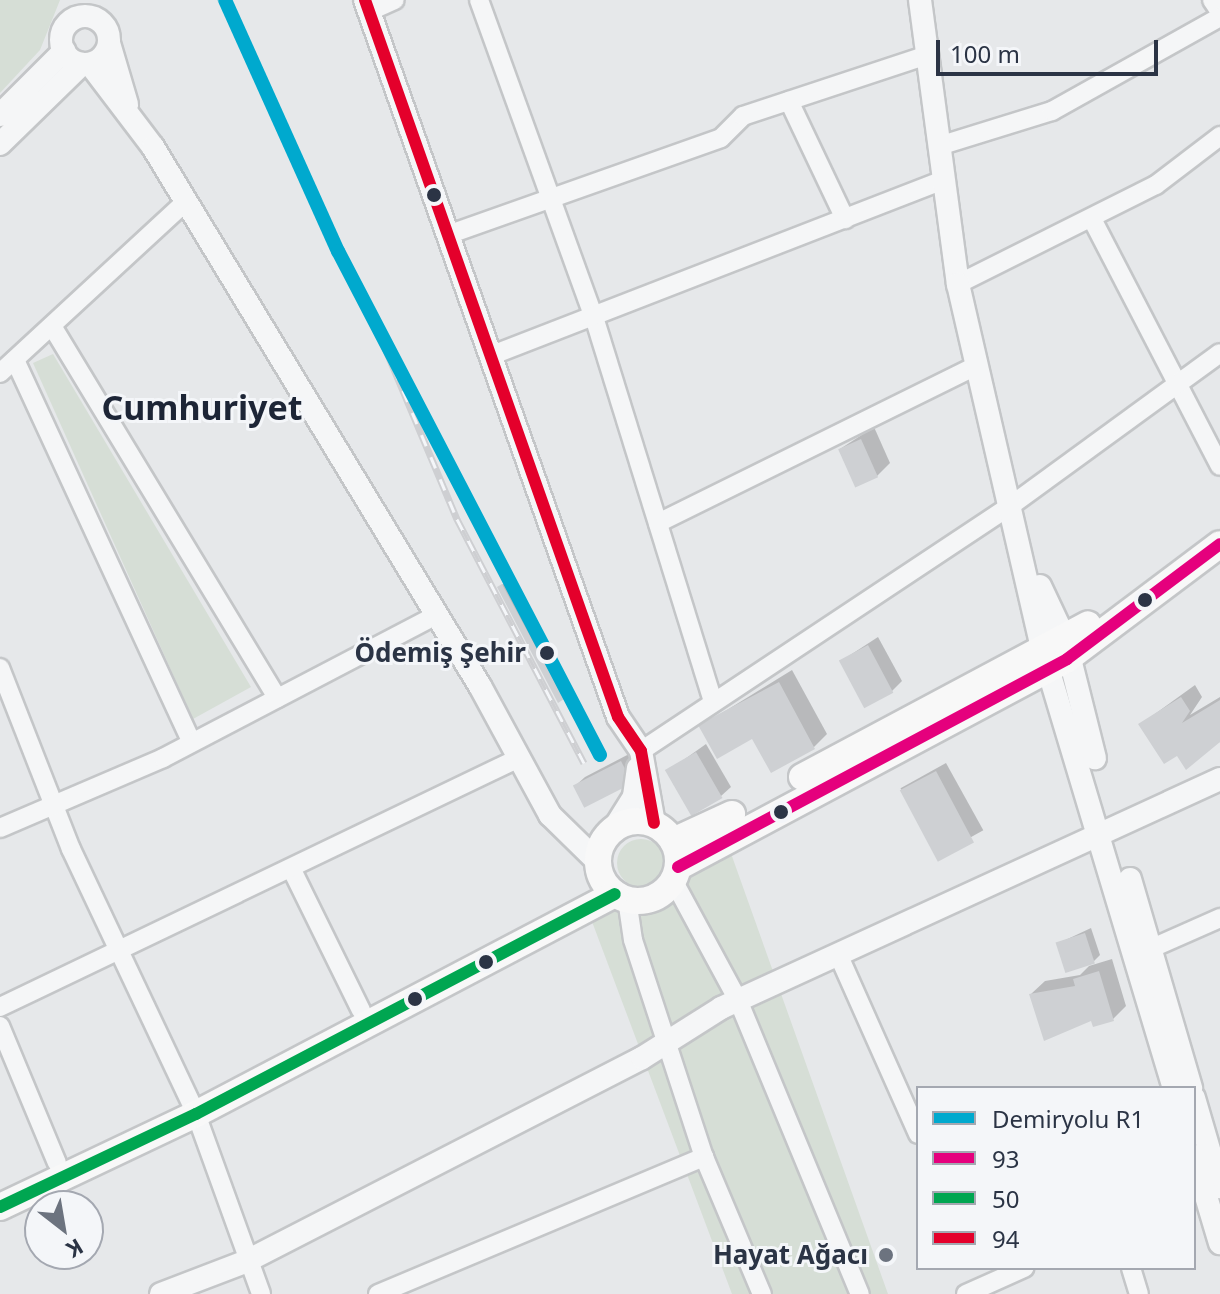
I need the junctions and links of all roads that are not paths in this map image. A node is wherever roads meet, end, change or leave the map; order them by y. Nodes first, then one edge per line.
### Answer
1 (69, 0) edge
2 (395, 0) edge
3 (479, 0) edge
4 (920, 0) edge
5 (1212, 0) edge
6 (368, 6) edge
7 (1220, 15) edge
8 (103, 21) edge
9 (67, 23) junction
10 (927, 55) junction
11 (79, 60) junction
12 (789, 101) junction
13 (127, 104) junction
14 (0, 115) edge
15 (1220, 136) edge
16 (0, 144) edge
17 (939, 146) junction
18 (944, 180) junction
19 (550, 198) junction
20 (185, 202) junction
21 (845, 219) junction
22 (1092, 219) junction
23 (453, 233) junction
24 (958, 284) junction
25 (594, 317) junction
26 (52, 326) junction
27 (1220, 353) edge
28 (495, 354) junction
29 (15, 360) junction
30 (978, 365) junction
31 (0, 373) edge
32 (1174, 387) junction
33 (1220, 466) edge
34 (1013, 504) junction
35 (658, 523) junction
36 (1220, 527) edge
37 (1220, 544) edge
38 (436, 615) junction
39 (1057, 654) junction
40 (0, 668) edge
41 (277, 698) junction
42 (713, 701) junction
43 (190, 738) junction
44 (641, 751) junction
45 (519, 758) junction
46 (1220, 779) edge
47 (56, 810) junction
48 (615, 827) junction
49 (0, 828) edge
50 (1108, 829) junction
51 (663, 832) junction
52 (292, 870) junction
53 (675, 874) junction
54 (611, 884) junction
55 (1220, 918) edge
56 (1150, 949) junction
57 (838, 954) junction
58 (118, 955) junction
59 (738, 1000) junction
60 (0, 1007) edge
61 (361, 1010) junction
62 (0, 1026) edge
63 (669, 1040) junction
64 (1173, 1086) edge
65 (1190, 1086) edge
66 (192, 1107) junction
67 (1196, 1114) edge
68 (916, 1130) edge
69 (704, 1157) junction
70 (1196, 1162) edge
71 (57, 1163) junction
72 (0, 1190) edge
73 (1206, 1192) edge
74 (0, 1207) edge
75 (1220, 1243) edge
76 (245, 1262) junction
77 (1014, 1270) edge
78 (1132, 1270) edge
79 (982, 1276) edge
80 (161, 1294) edge
81 (261, 1294) edge
82 (378, 1294) edge
83 (762, 1294) edge
84 (860, 1294) edge
85 (966, 1294) edge
86 (1139, 1294) edge

1 - 9 street
2 - 6 street
3 - 19 street
4 - 10 street
5 - 7 street
6 - 23 street
7 - 17 street
8 - 9 street
8 - 11 street
8 - 13 street
9 - 11 street
10 - 12 street
10 - 17 street
11 - 13 street
11 - 14 street
11 - 16 street
12 - 19 street
12 - 21 street
13 - 20 street
15 - 22 street
17 - 18 street
18 - 21 street
18 - 24 street
19 - 23 street
19 - 25 street
20 - 26 street
20 - 38 street
21 - 25 street
22 - 24 street
22 - 32 street
23 - 28 street
24 - 30 street
25 - 28 street
25 - 35 street
26 - 29 street
26 - 41 street
27 - 32 street
28 - 44 street
29 - 31 street
29 - 43 street
30 - 34 street
30 - 35 street
32 - 33 street
32 - 34 street
34 - 39 street
34 - 42 street
35 - 42 street
36 - 39 main road
37 - 39 main road
38 - 41 street
38 - 45 street
39 - 50 street
39 - 51 main road
39 - 53 main road
40 - 47 street
41 - 43 street
42 - 44 street
43 - 47 street
44 - 48 street
44 - 51 street
45 - 52 street
45 - 54 street
46 - 50 street
47 - 49 street
47 - 58 street
48 - 51 main road
48 - 54 main road
50 - 56 street
50 - 57 street
50 - 64 street
51 - 53 main road
52 - 58 street
52 - 61 street
53 - 54 main road
53 - 59 street
54 - 61 main road
54 - 63 street
54 - 66 main road
55 - 56 street
56 - 65 street
57 - 59 street
57 - 68 street
58 - 60 street
58 - 66 street
59 - 63 street
59 - 84 street
61 - 66 main road
62 - 71 street
63 - 69 street
63 - 76 street
66 - 71 main road
66 - 74 main road
66 - 76 street
67 - 73 street
69 - 82 street
69 - 83 street
70 - 73 street
71 - 72 main road
73 - 75 street
76 - 80 street
76 - 81 street
77 - 79 street
78 - 86 street
79 - 85 street

